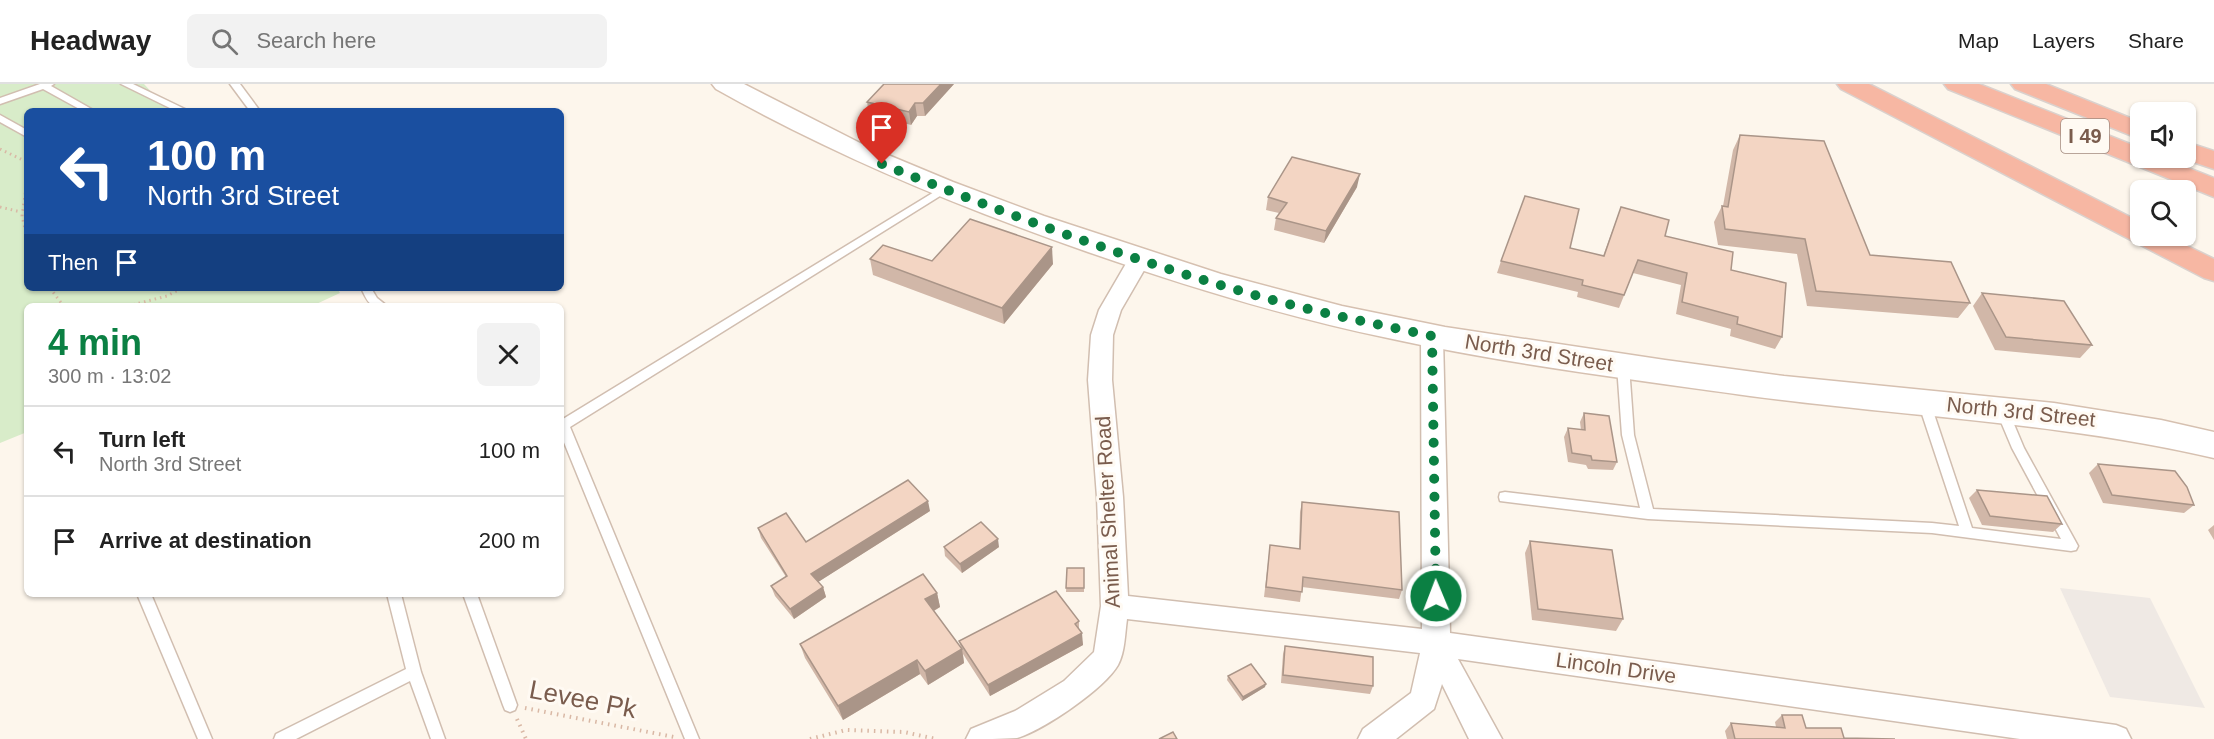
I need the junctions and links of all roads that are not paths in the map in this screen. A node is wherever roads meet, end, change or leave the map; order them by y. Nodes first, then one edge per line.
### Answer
1 (126, 84) edge
2 (235, 84) edge
3 (725, 84) edge
4 (1851, 84) edge
5 (1957, 84) edge
6 (2024, 84) edge
7 (47, 85) edge
8 (0, 101) edge
9 (85, 108) edge
10 (178, 108) edge
11 (253, 108) edge
12 (0, 118) edge
13 (2130, 125) edge
14 (24, 132) edge
15 (2196, 147) edge
16 (2214, 153) edge
17 (2196, 154) edge
18 (2214, 161) edge
19 (2214, 188) edge
20 (944, 189) junction
21 (2130, 229) edge
22 (2164, 246) edge
23 (1139, 260) junction
24 (2214, 271) edge
25 (1432, 336) junction
26 (1623, 366) junction
27 (1923, 401) junction
28 (2001, 409) junction
29 (564, 423) edge
30 (564, 429) edge
31 (2214, 445) edge
32 (1505, 497) dead end
33 (1648, 514) junction
34 (1967, 532) junction
35 (145, 597) edge
36 (395, 597) edge
37 (471, 597) edge
38 (1115, 606) junction
39 (1436, 643) junction
40 (414, 672) junction
41 (510, 705) road end
42 (205, 739) edge
43 (281, 739) edge
44 (438, 739) edge
45 (692, 739) edge
46 (981, 739) edge
47 (1373, 739) edge
48 (1487, 739) edge
49 (2116, 739) edge

1 - 10 lane
2 - 11 lane
3 - 20 main road, North 3rd Street
4 - 21 highway
5 - 19 highway, I 49
6 - 13 highway, I 49
7 - 8 lane
7 - 9 lane
12 - 14 lane
15 - 16 highway
17 - 18 highway
20 - 23 main road, North 3rd Street
20 - 29 lane
22 - 24 highway
23 - 25 main road, North 3rd Street
23 - 38 street, Animal Shelter Road
25 - 26 main road, North 3rd Street
25 - 39 street
26 - 27 main road, North 3rd Street
26 - 33 lane
27 - 28 main road, North 3rd Street
27 - 34 lane
28 - 31 main road, North 3rd Street
28 - 34 lane
30 - 45 lane
32 - 33 lane
33 - 34 lane
35 - 42 lane
36 - 40 lane
37 - 41 lane
38 - 39 street, Lincoln Drive
38 - 46 street, Animal Shelter Road
39 - 47 street
39 - 48 street
39 - 49 street, Lincoln Drive
40 - 43 lane
40 - 44 lane

